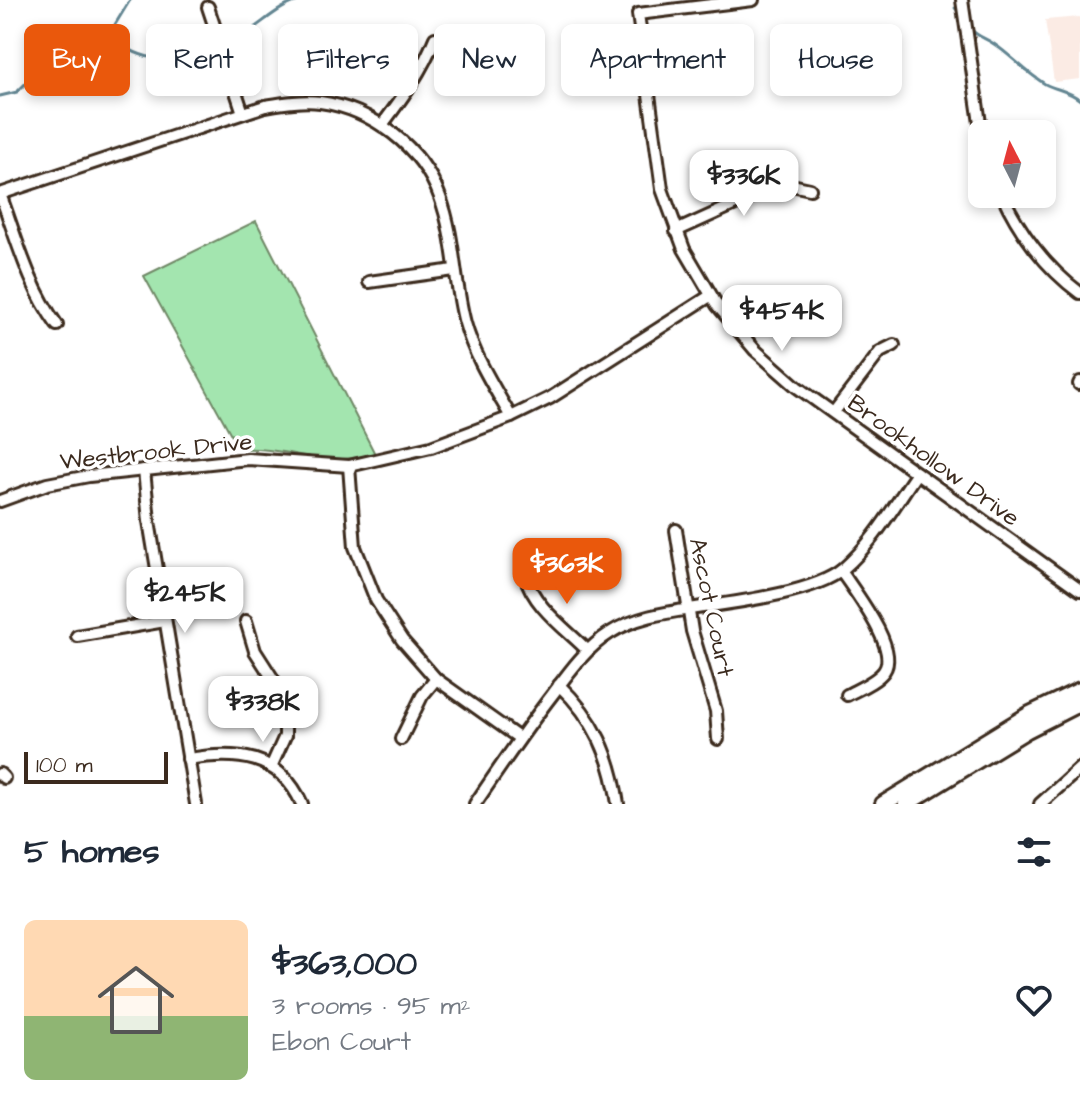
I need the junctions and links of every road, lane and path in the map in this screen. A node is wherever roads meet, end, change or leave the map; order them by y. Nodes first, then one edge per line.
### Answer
1 (753, 0) edge
2 (962, 0) edge
3 (208, 7) dead end
4 (434, 40) edge
5 (243, 113) junction
6 (980, 120) edge
7 (382, 125) junction
8 (810, 189) dead end
9 (0, 194) edge
10 (1010, 208) edge
11 (676, 231) junction
12 (454, 270) junction
13 (369, 282) dead end
14 (1080, 293) edge
15 (710, 296) junction
16 (57, 325) dead end
17 (894, 345) dead end
18 (834, 412) junction
19 (511, 417) junction
20 (349, 466) junction
21 (144, 470) junction
22 (917, 473) junction
23 (0, 501) edge
24 (676, 530) dead end
25 (841, 571) junction
26 (525, 575) dead end
27 (1079, 588) edge
28 (690, 609) junction
29 (165, 621) junction
30 (246, 621) dead end
31 (77, 636) dead end
32 (587, 650) junction
33 (436, 679) junction
34 (559, 685) junction
35 (1080, 690) edge
36 (847, 695) dead end
37 (1080, 703) edge
38 (519, 738) junction
39 (401, 739) dead end
40 (718, 739) dead end
41 (188, 759) junction
42 (271, 767) junction
43 (1080, 768) edge
44 (196, 804) edge
45 (302, 804) edge
46 (475, 804) edge
47 (618, 804) edge
48 (883, 804) edge
49 (906, 804) edge
50 (1040, 804) edge

1 - 11 street, Brookhollow Drive
2 - 6 street
3 - 5 street
4 - 7 street
5 - 7 street
5 - 9 street
7 - 12 street
8 - 11 street
9 - 16 street
10 - 14 street
11 - 15 street, Brookhollow Drive
12 - 13 street
12 - 19 street
15 - 18 street, Brookhollow Drive
15 - 19 street, Westbrook Drive
17 - 18 street
18 - 22 street, Brookhollow Drive
19 - 20 street, Westbrook Drive
20 - 21 street, Westbrook Drive
20 - 33 street
21 - 23 street, Westbrook Drive
21 - 29 street
22 - 25 street
22 - 27 street, Brookhollow Drive
24 - 28 street, Ascot Court
25 - 28 street
25 - 36 street
26 - 32 street
28 - 32 street
28 - 40 street, Ascot Court
29 - 31 street
29 - 41 street
30 - 42 street
32 - 34 street
33 - 38 street
33 - 39 street
34 - 38 street
34 - 47 street
35 - 48 street
37 - 49 street
38 - 46 street
41 - 42 street
41 - 44 street
42 - 45 street
43 - 50 street

